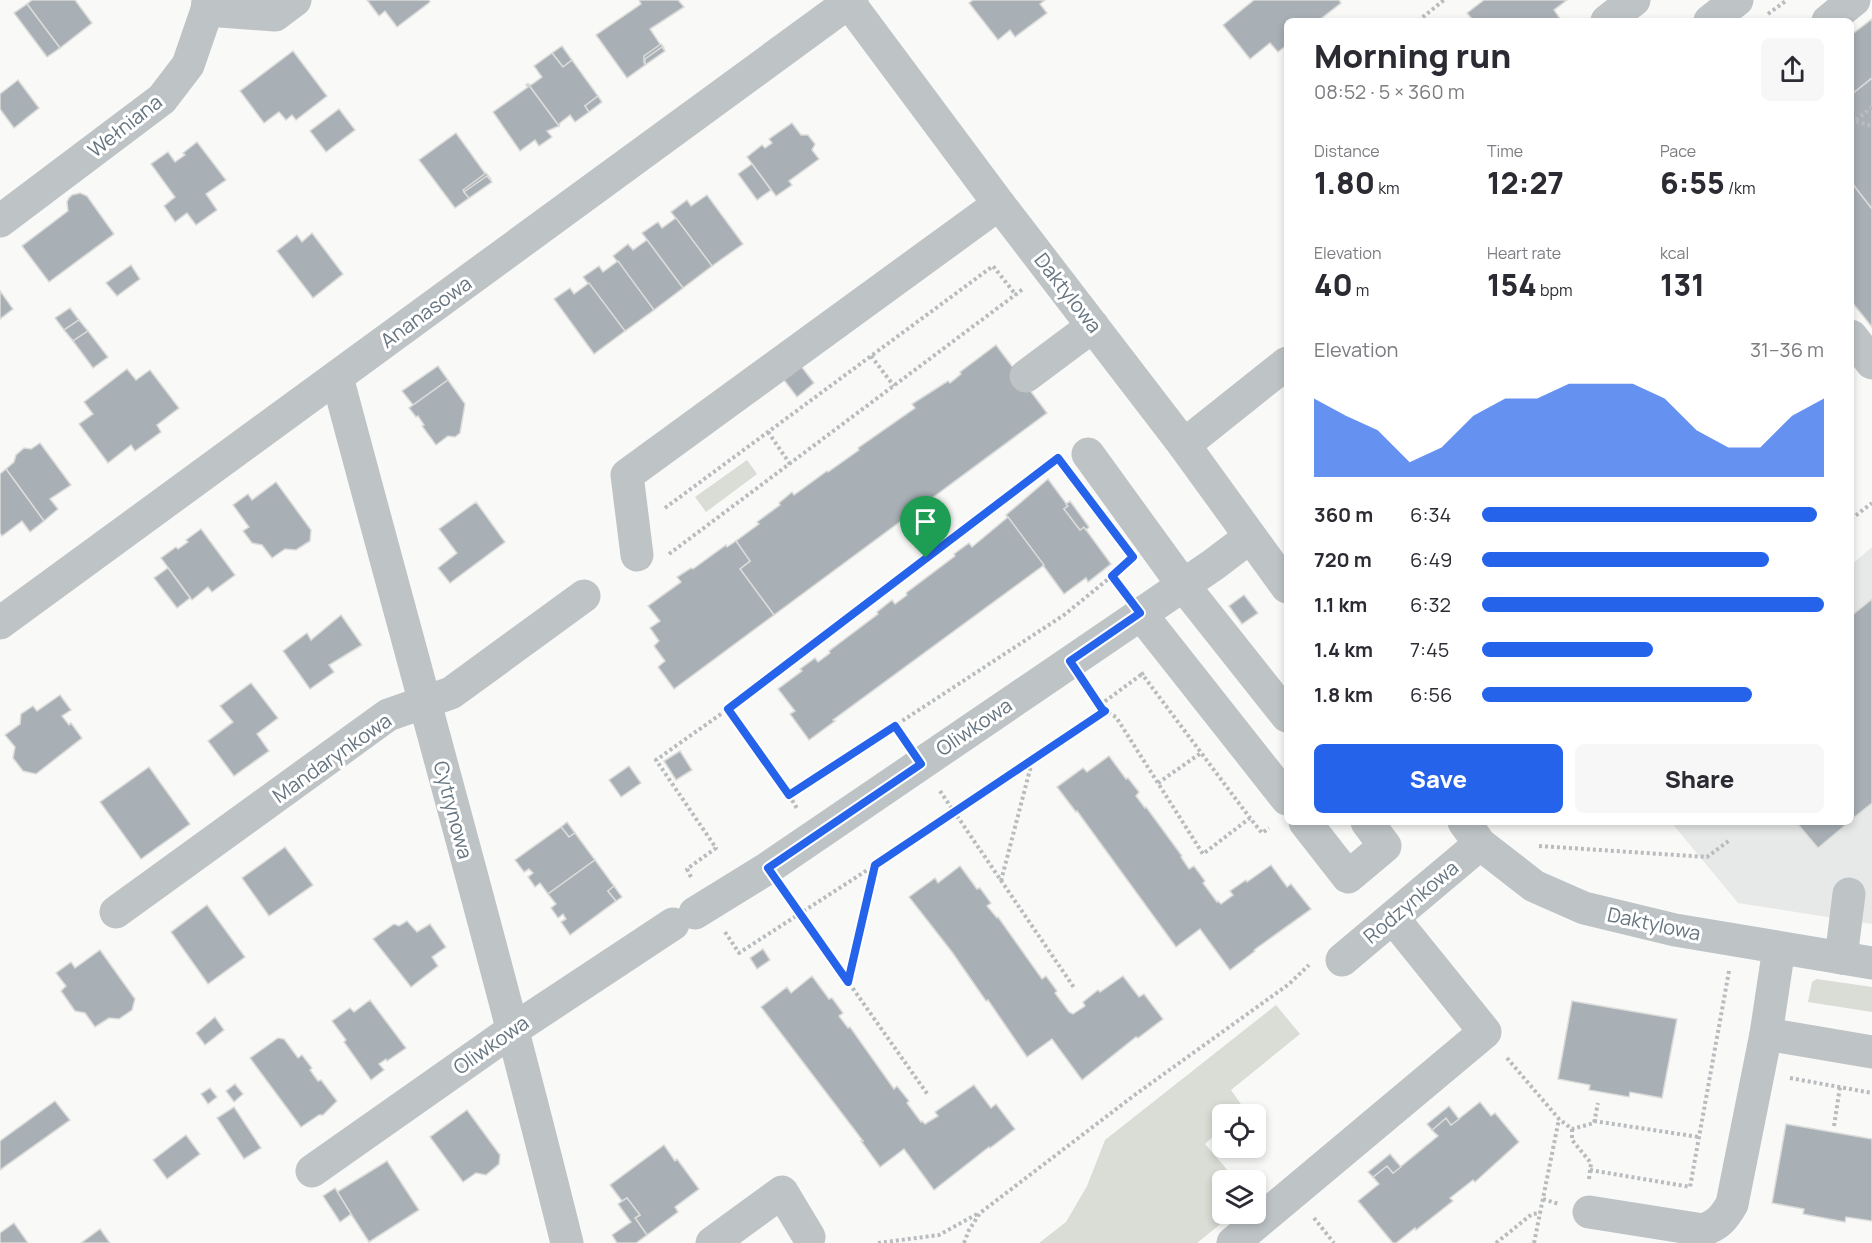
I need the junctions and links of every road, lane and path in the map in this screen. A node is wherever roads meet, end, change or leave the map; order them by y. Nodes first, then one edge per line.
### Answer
1 (295, 0) edge
2 (1444, 0) edge
3 (1634, 0) edge
4 (1737, 0) edge
5 (1787, 0) edge
6 (1854, 0) edge
7 (849, 1) edge
8 (208, 5) edge
9 (1423, 18) edge
10 (1611, 18) edge
11 (1714, 18) edge
12 (1764, 18) edge
13 (1832, 18) edge
14 (1872, 107) edge
15 (1854, 121) edge
16 (1854, 122) edge
17 (1872, 126) edge
18 (999, 204) junction
19 (0, 221) edge
20 (1026, 287) dead end
21 (1016, 295) junction
22 (1093, 326) junction
23 (1854, 340) edge
24 (871, 356) junction
25 (1872, 363) edge
26 (1284, 365) edge
27 (1026, 376) dead end
28 (337, 377) junction
29 (894, 386) junction
30 (768, 432) junction
31 (1184, 446) junction
32 (1073, 456) joint
33 (790, 464) junction
34 (1872, 503) edge
35 (1854, 517) edge
36 (633, 523) junction
37 (1250, 537) junction
38 (637, 555) joint
39 (1133, 557) dead end
40 (1112, 576) junction
41 (1284, 583) edge
42 (1183, 585) junction
43 (584, 596) dead end
44 (1140, 613) junction
45 (0, 623) edge
46 (1048, 626) junction
47 (1070, 661) junction
48 (1142, 674) dead end
49 (424, 704) junction
50 (1100, 705) junction
51 (1105, 711) junction
52 (1284, 712) edge
53 (895, 726) junction
54 (1201, 753) dead end
55 (1033, 758) junction
56 (921, 764) junction
57 (1158, 783) junction
58 (1284, 795) edge
59 (954, 812) junction
60 (1307, 825) edge
61 (1369, 825) edge
62 (1270, 827) dead end
63 (1472, 833) edge
64 (1730, 840) dead end
65 (1534, 852) dead end
66 (768, 868) junction
67 (1001, 881) junction
68 (1849, 894) dead end
69 (116, 912) dead end
70 (1394, 918) junction
71 (1734, 940) junction
72 (1779, 948) junction
73 (1342, 960) joint
74 (1857, 960) edge
75 (848, 982) junction
76 (1075, 988) dead end
77 (514, 1029) junction
78 (1485, 1032) junction
79 (1766, 1034) junction
80 (1859, 1050) edge
81 (928, 1095) dead end
82 (1598, 1103) dead end
83 (1559, 1119) junction
84 (1594, 1122) junction
85 (1834, 1126) dead end
86 (1699, 1137) junction
87 (1590, 1170) dead end
88 (312, 1171) dead end
89 (1540, 1212) junction
90 (1589, 1212) dead end
91 (980, 1213) junction
92 (1312, 1215) dead end
93 (809, 1237) dead end
94 (567, 1243) edge
95 (712, 1243) edge
96 (878, 1243) edge
97 (964, 1243) edge
98 (1233, 1243) edge
99 (1334, 1243) edge
100 (1496, 1243) edge
101 (1534, 1243) edge

1 - 8 street
2 - 9 path
3 - 10 street
4 - 11 street
5 - 12 path
6 - 13 street
7 - 18 street, Daktylowa
7 - 28 street, Ananasowa
8 - 19 street, Wełniana
14 - 15 path
16 - 17 path
18 - 22 street, Daktylowa
18 - 36 street
20 - 21 path
21 - 24 path
21 - 29 path
22 - 27 street
22 - 31 street, Daktylowa
23 - 25 street
24 - 29 path
24 - 30 path
26 - 31 street
28 - 45 street, Ananasowa
28 - 49 street, Cytrynowa
29 - 33 path
30 - 33 path
30 - 36 path
31 - 37 street, Daktylowa
32 - 42 street
32 - 53 path
33 - 38 path
34 - 35 path
36 - 38 street
37 - 41 street, Daktylowa
37 - 42 street, Oliwkowa
39 - 40 path
40 - 44 path
40 - 46 path
42 - 44 street, Oliwkowa
42 - 52 street
43 - 49 street, Mandarynkowa
44 - 47 street, Oliwkowa
44 - 58 street
46 - 47 path
46 - 53 path
47 - 50 path
47 - 56 street, Oliwkowa
48 - 50 path
49 - 69 street, Mandarynkowa
49 - 77 street, Cytrynowa
50 - 51 path
51 - 55 path
51 - 57 path
53 - 56 path
54 - 57 path
55 - 59 path
55 - 67 path
56 - 59 path
56 - 66 street, Oliwkowa
57 - 62 path
59 - 67 path
59 - 75 path
60 - 61 street
63 - 70 street, Rodzynkowa
63 - 71 street, Daktylowa
64 - 65 path
66 - 75 path
66 - 77 street, Oliwkowa
67 - 76 path
68 - 74 street
70 - 73 street, Rodzynkowa
70 - 78 street
71 - 72 street, Daktylowa
71 - 86 path
72 - 74 street, Daktylowa
72 - 79 street
73 - 91 path
75 - 81 path
77 - 88 street, Oliwkowa
77 - 94 street, Cytrynowa
78 - 83 path
78 - 98 street
79 - 80 street
79 - 90 street
80 - 85 path
82 - 84 path
83 - 84 path
83 - 89 path
84 - 86 path
86 - 87 path
89 - 100 path
89 - 101 path
91 - 96 path
91 - 97 path
92 - 99 path
93 - 95 street

